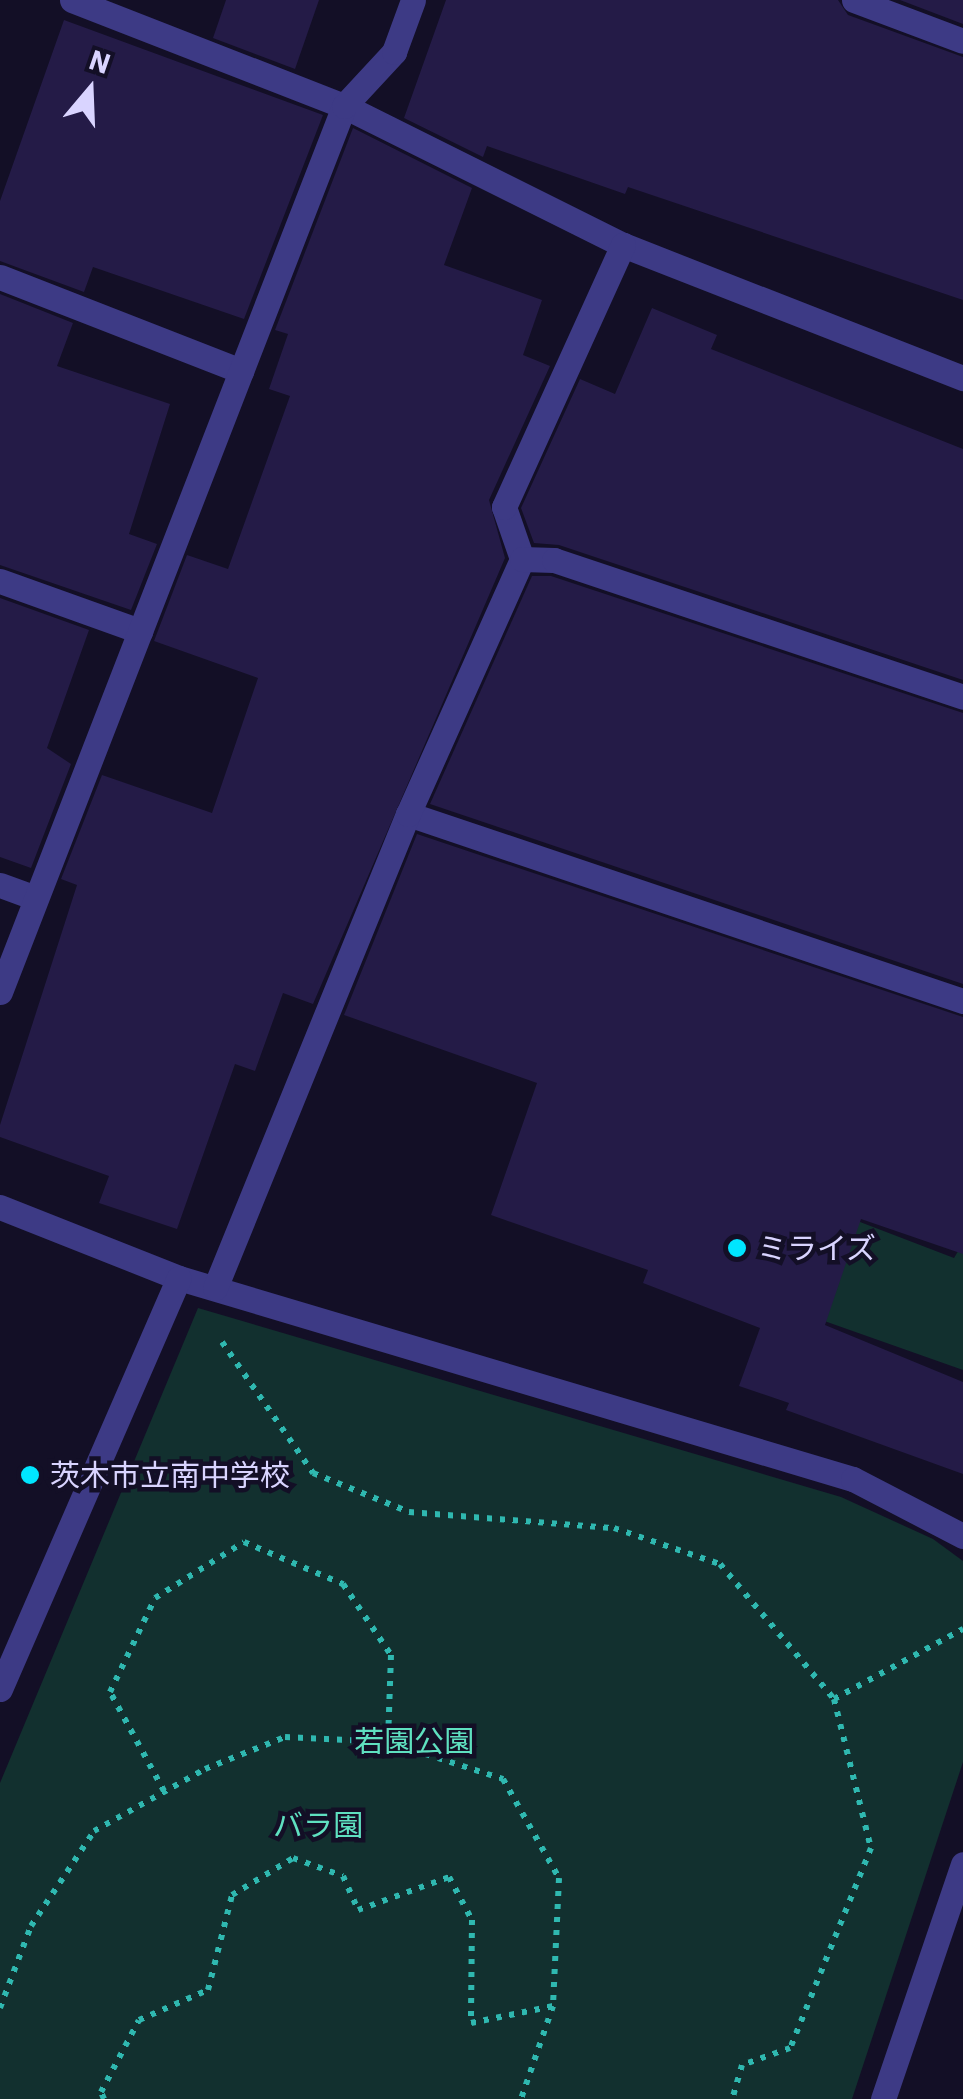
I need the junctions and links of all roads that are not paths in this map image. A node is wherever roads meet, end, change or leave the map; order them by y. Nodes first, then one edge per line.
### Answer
1 (72, 0) edge
2 (413, 0) edge
3 (854, 0) edge
4 (963, 40) edge
5 (344, 106) junction
6 (623, 245) junction
7 (0, 278) edge
8 (240, 371) junction
9 (963, 378) edge
10 (522, 559) junction
11 (0, 581) edge
12 (140, 631) junction
13 (963, 697) edge
14 (408, 814) junction
15 (0, 885) edge
16 (36, 898) junction
17 (0, 992) edge
18 (963, 1001) edge
19 (0, 1207) edge
20 (178, 1278) junction
21 (215, 1288) junction
22 (963, 1536) edge
23 (0, 1689) edge
24 (963, 1864) edge
25 (957, 1905) edge
26 (883, 2099) edge

1 - 5 street
2 - 5 street
3 - 4 street
5 - 6 street
5 - 8 street
6 - 9 street
6 - 10 street
7 - 8 street
8 - 12 street
10 - 13 street
10 - 14 street
11 - 12 street
12 - 16 street
14 - 18 street
14 - 21 street
15 - 16 street
16 - 17 street
19 - 20 street
20 - 21 street
20 - 23 street
21 - 22 street
24 - 25 street
25 - 26 street

